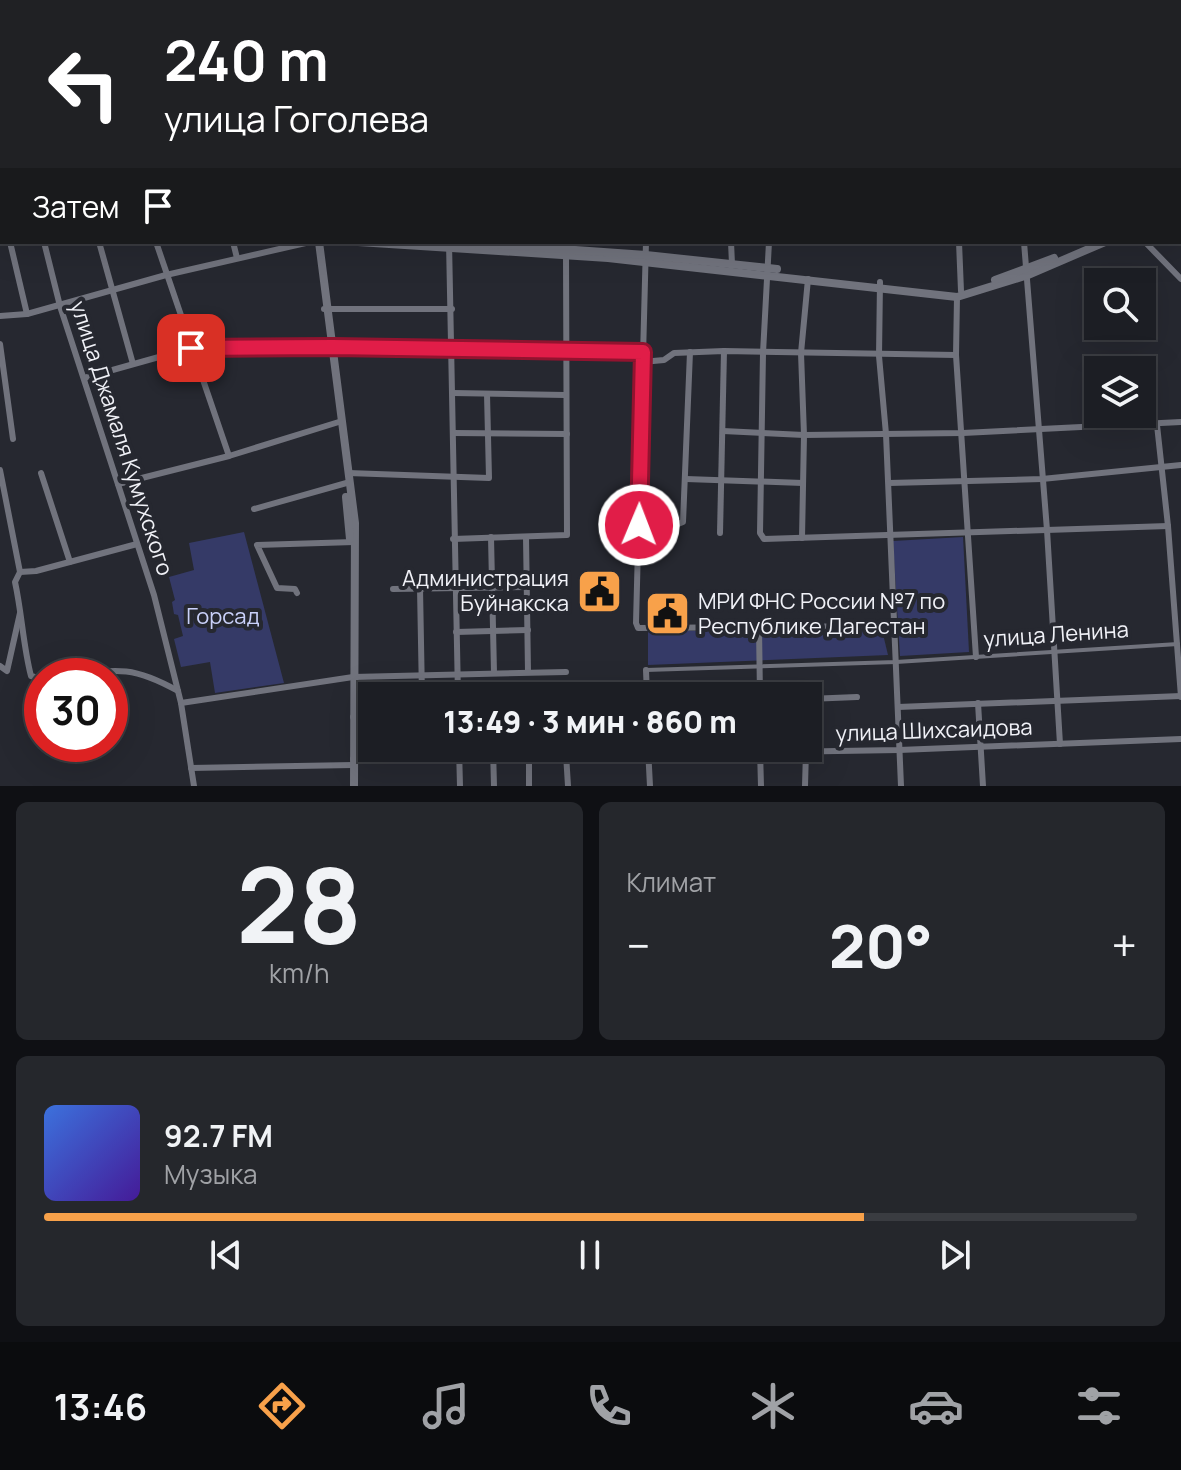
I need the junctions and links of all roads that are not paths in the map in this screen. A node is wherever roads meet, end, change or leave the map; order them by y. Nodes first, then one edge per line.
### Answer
1 (10, 244) edge
2 (44, 244) edge
3 (100, 244) edge
4 (157, 244) edge
5 (234, 244) edge
6 (304, 244) edge
7 (314, 244) edge
8 (449, 244) edge
9 (491, 244) edge
10 (646, 244) edge
11 (731, 244) edge
12 (769, 244) edge
13 (959, 244) edge
14 (1024, 244) edge
15 (1087, 244) edge
16 (1100, 244) edge
17 (1147, 244) edge
18 (566, 255) junction
19 (237, 258) junction
20 (645, 258) junction
21 (732, 264) junction
22 (768, 271) junction
23 (1027, 272) junction
24 (166, 275) junction
25 (808, 279) junction
26 (1181, 279) edge
27 (880, 285) junction
28 (111, 290) junction
29 (959, 294) junction
30 (60, 306) junction
31 (326, 309) junction
32 (452, 309) junction
33 (27, 314) junction
34 (0, 316) edge
35 (0, 344) edge
36 (330, 347) junction
37 (191, 348) junction
38 (452, 350) junction
39 (566, 350) junction
40 (724, 351) junction
41 (643, 352) junction
42 (690, 352) junction
43 (763, 353) junction
44 (801, 353) junction
45 (956, 355) junction
46 (879, 356) junction
47 (642, 362) junction
48 (133, 364) junction
49 (84, 378) junction
50 (453, 393) junction
51 (487, 394) junction
52 (565, 395) junction
53 (340, 422) junction
54 (1181, 422) edge
55 (1157, 425) junction
56 (1038, 430) junction
57 (723, 431) junction
58 (763, 432) junction
59 (453, 433) junction
60 (963, 433) junction
61 (488, 434) junction
62 (567, 434) junction
63 (886, 434) junction
64 (804, 435) junction
65 (13, 439) dead end
66 (229, 456) junction
67 (1181, 465) edge
68 (1161, 467) junction
69 (0, 470) edge
70 (41, 473) dead end
71 (453, 478) junction
72 (686, 479) junction
73 (1042, 479) junction
74 (348, 480) junction
75 (966, 480) junction
76 (722, 481) junction
77 (762, 482) junction
78 (803, 483) junction
79 (889, 483) junction
80 (118, 484) junction
81 (254, 509) dead end
82 (639, 525) junction
83 (1168, 526) junction
84 (1047, 530) junction
85 (969, 532) junction
86 (720, 533) dead end
87 (891, 535) junction
88 (491, 537) junction
89 (526, 537) junction
90 (802, 538) junction
91 (453, 539) junction
92 (352, 542) junction
93 (137, 544) junction
94 (70, 562) junction
95 (20, 572) junction
96 (527, 587) junction
97 (420, 588) junction
98 (493, 588) junction
99 (393, 589) dead end
100 (455, 589) junction
101 (297, 593) dead end
102 (21, 609) junction
103 (894, 626) junction
104 (759, 628) junction
105 (528, 630) junction
106 (494, 631) junction
107 (456, 632) junction
108 (1179, 644) edge
109 (1055, 652) junction
110 (976, 657) junction
111 (26, 658) edge
112 (896, 662) junction
113 (760, 665) junction
114 (0, 666) edge
115 (128, 670) edge
116 (646, 670) joint
117 (528, 672) junction
118 (566, 672) dead end
119 (494, 673) junction
120 (421, 675) junction
121 (457, 675) junction
122 (351, 677) junction
123 (421, 682) edge
124 (457, 682) edge
125 (646, 682) edge
126 (760, 682) edge
127 (178, 691) junction
128 (857, 697) dead end
129 (1181, 697) edge
130 (822, 698) edge
131 (1057, 700) junction
132 (181, 703) junction
133 (978, 703) junction
134 (898, 707) junction
135 (353, 717) junction
136 (358, 717) edge
137 (1181, 739) edge
138 (1060, 744) junction
139 (981, 746) junction
140 (899, 750) junction
141 (822, 751) edge
142 (366, 762) edge
143 (459, 762) edge
144 (493, 762) edge
145 (529, 762) edge
146 (566, 762) edge
147 (649, 762) edge
148 (760, 762) edge
149 (806, 762) edge
150 (352, 763) junction
151 (191, 768) junction
152 (194, 786) edge
153 (352, 786) edge
154 (460, 786) edge
155 (494, 786) edge
156 (529, 786) edge
157 (568, 786) edge
158 (650, 786) edge
159 (761, 786) edge
160 (805, 786) edge
161 (901, 786) edge
162 (983, 786) edge

1 - 33 street
2 - 30 street, улица Джамаля Кумухского
3 - 28 street
4 - 24 street
5 - 19 street
6 - 19 street
7 - 31 main road
8 - 18 main road
8 - 32 street
9 - 20 main road
10 - 20 street
11 - 21 street
12 - 22 street
13 - 29 street
14 - 23 street
15 - 23 main road
16 - 23 main road
17 - 26 street
18 - 20 main road
18 - 39 street
19 - 24 street
20 - 21 main road
20 - 22 main road
20 - 41 street
21 - 22 main road
22 - 25 main road
22 - 27 main road
22 - 43 street
23 - 29 main road
23 - 56 street
24 - 28 street
24 - 37 street
25 - 27 main road
25 - 44 street
27 - 29 main road
27 - 46 street
28 - 30 street
28 - 48 street
29 - 45 street
30 - 33 street
30 - 49 street, улица Джамаля Кумухского
31 - 32 street
31 - 36 main road
32 - 38 street
33 - 34 street
35 - 65 street
36 - 37 street
36 - 38 street
36 - 53 main road
37 - 48 street
37 - 66 street
38 - 39 street
38 - 50 street
39 - 41 street
39 - 52 street
40 - 42 street
40 - 43 street
40 - 57 street
41 - 47 street
42 - 47 street
42 - 72 street
43 - 44 street
43 - 58 street
44 - 46 street
44 - 64 street
45 - 46 street
45 - 60 street
46 - 63 street
47 - 82 street
48 - 49 street
49 - 80 street, улица Джамаля Кумухского
50 - 51 street
50 - 59 street
51 - 52 street
51 - 61 street
52 - 62 street
53 - 66 street
53 - 74 main road
54 - 55 street
55 - 56 street
55 - 68 street
56 - 60 street
56 - 73 street
57 - 58 street
57 - 76 street
58 - 64 street
58 - 77 street
59 - 61 street
59 - 71 street
60 - 63 street
60 - 75 street
61 - 62 street
61 - 71 street
62 - 89 street
63 - 64 street
63 - 79 street
64 - 78 street
66 - 80 street
67 - 68 street
68 - 73 street
68 - 83 street
69 - 95 street
70 - 94 street
71 - 74 street
71 - 91 street
72 - 76 street
72 - 82 street
73 - 75 street
73 - 84 street
74 - 81 street
74 - 92 main road
75 - 79 street
75 - 85 street
76 - 77 street
76 - 86 street
77 - 78 street
77 - 90 street
78 - 90 street
79 - 87 street
80 - 93 street, улица Джамаля Кумухского
82 - 104 street
83 - 84 street
83 - 108 street
84 - 85 street
84 - 109 street
85 - 87 street
85 - 110 street
87 - 90 street
87 - 103 street
88 - 89 street
88 - 91 street
88 - 98 street
89 - 96 street
91 - 100 street
92 - 101 street
92 - 122 main road
93 - 94 street
93 - 127 street, улица Джамаля Кумухского
94 - 95 street
95 - 102 street
96 - 98 street
96 - 105 street
97 - 99 street
97 - 100 street
97 - 120 street
98 - 100 street
98 - 106 street
100 - 107 street
102 - 111 street
102 - 114 street
103 - 104 street
103 - 112 street
104 - 113 street
105 - 106 street
105 - 117 street
106 - 107 street
106 - 119 street
107 - 121 street
108 - 109 street, улица Ленина
108 - 129 street
109 - 110 street, улица Ленина
109 - 131 street
110 - 112 street, улица Ленина
112 - 113 street, улица Ленина
112 - 134 street
113 - 116 street, улица Ленина
113 - 126 street
115 - 127 street
116 - 125 street
117 - 118 street
117 - 119 street
119 - 121 street
120 - 121 street
120 - 122 street
120 - 123 street
121 - 124 street
122 - 132 street
122 - 135 main road
122 - 150 main road
127 - 132 street, улица Джамаля Кумухского
128 - 130 street
129 - 131 street
131 - 133 street
131 - 138 street
132 - 151 street, улица Джамаля Кумухского
133 - 134 street
133 - 139 street
134 - 140 street
135 - 136 street
135 - 150 main road
137 - 138 street, улица Шихсаидова
138 - 139 street, улица Шихсаидова
139 - 140 street, улица Шихсаидова
139 - 162 street
140 - 141 street, улица Шихсаидова
140 - 161 street
142 - 150 street, улица Шихсаидова
143 - 154 street
144 - 155 street
145 - 156 street
146 - 157 street
147 - 158 street
148 - 159 street
149 - 160 street
150 - 151 street, улица Шихсаидова
150 - 153 main road
151 - 152 street, улица Джамаля Кумухского

